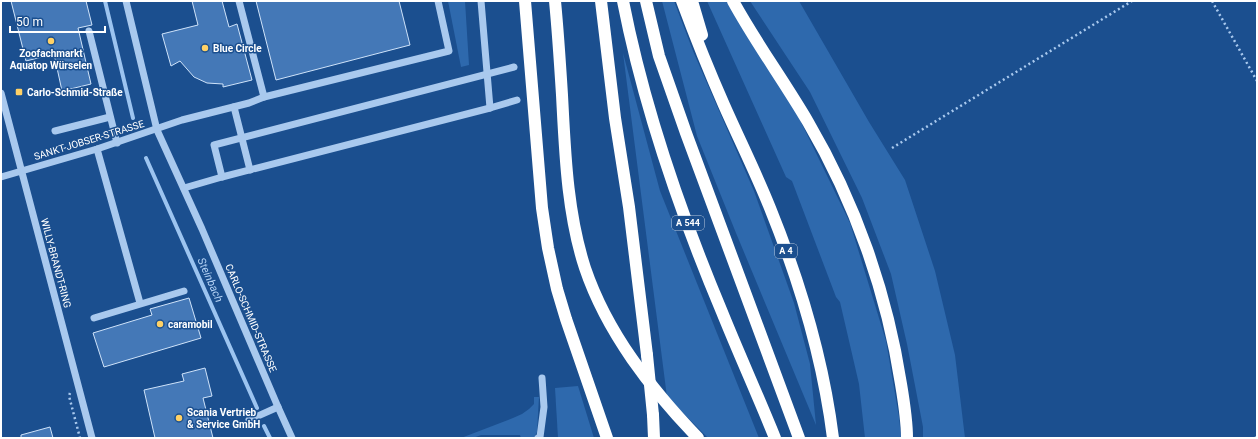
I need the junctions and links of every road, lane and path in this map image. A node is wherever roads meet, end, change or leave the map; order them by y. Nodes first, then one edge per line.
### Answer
1 (126, 1) edge
2 (239, 1) edge
3 (438, 1) edge
4 (481, 1) edge
5 (525, 1) edge
6 (547, 1) edge
7 (555, 1) edge
8 (596, 1) edge
9 (601, 1) edge
10 (623, 1) edge
11 (646, 1) edge
12 (682, 1) edge
13 (692, 1) edge
14 (733, 1) edge
15 (1132, 1) edge
16 (1212, 1) edge
17 (604, 28) junction
18 (89, 31) dead end
19 (514, 67) dead end
20 (487, 73) junction
21 (561, 79) junction
22 (1257, 81) edge
23 (716, 86) junction
24 (1, 93) edge
25 (264, 97) junction
26 (517, 100) dead end
27 (234, 107) junction
28 (490, 108) junction
29 (110, 117) junction
30 (158, 130) junction
31 (54, 131) dead end
32 (241, 138) junction
33 (117, 143) junction
34 (892, 148) dead end
35 (97, 149) junction
36 (250, 170) junction
37 (22, 171) junction
38 (1, 177) edge
39 (222, 177) junction
40 (184, 188) junction
41 (184, 290) dead end
42 (140, 303) junction
43 (94, 318) dead end
44 (542, 378) dead end
45 (278, 407) junction
46 (249, 420) dead end
47 (92, 438) edge
48 (292, 438) edge
49 (538, 438) edge
50 (607, 438) edge
51 (654, 438) edge
52 (698, 438) edge
53 (775, 438) edge
54 (799, 438) edge
55 (833, 438) edge
56 (908, 438) edge

1 - 30 street, CARLO-SCHMID-STRASSE
2 - 25 street
3 - 25 street, SANKT-JOBSER-STRASSE
4 - 20 street
5 - 50 highway
6 - 21 highway
7 - 21 highway
8 - 17 highway
9 - 17 highway
10 - 53 highway, A 544
11 - 54 highway, A 544
12 - 23 highway, A 4
13 - 23 highway
14 - 56 highway
15 - 34 path
16 - 22 path
17 - 51 highway, bridge
18 - 29 street
19 - 20 street
20 - 28 street
20 - 32 street
21 - 52 highway
23 - 55 highway, A 4
24 - 37 street, WILLY-BRANDT-RING
25 - 27 street, SANKT-JOBSER-STRASSE
26 - 28 street
27 - 30 street, SANKT-JOBSER-STRASSE
27 - 32 street
28 - 36 street
29 - 31 street
29 - 33 street
30 - 33 street, SANKT-JOBSER-STRASSE
30 - 40 street, CARLO-SCHMID-STRASSE
32 - 36 street
32 - 39 street
33 - 35 street, SANKT-JOBSER-STRASSE
35 - 37 street, SANKT-JOBSER-STRASSE
35 - 42 street
36 - 39 street
37 - 38 street, SANKT-JOBSER-STRASSE
37 - 47 street, WILLY-BRANDT-RING
39 - 40 street
40 - 45 street, CARLO-SCHMID-STRASSE
41 - 42 street
42 - 43 street
44 - 49 street
45 - 46 street
45 - 48 street, CARLO-SCHMID-STRASSE

